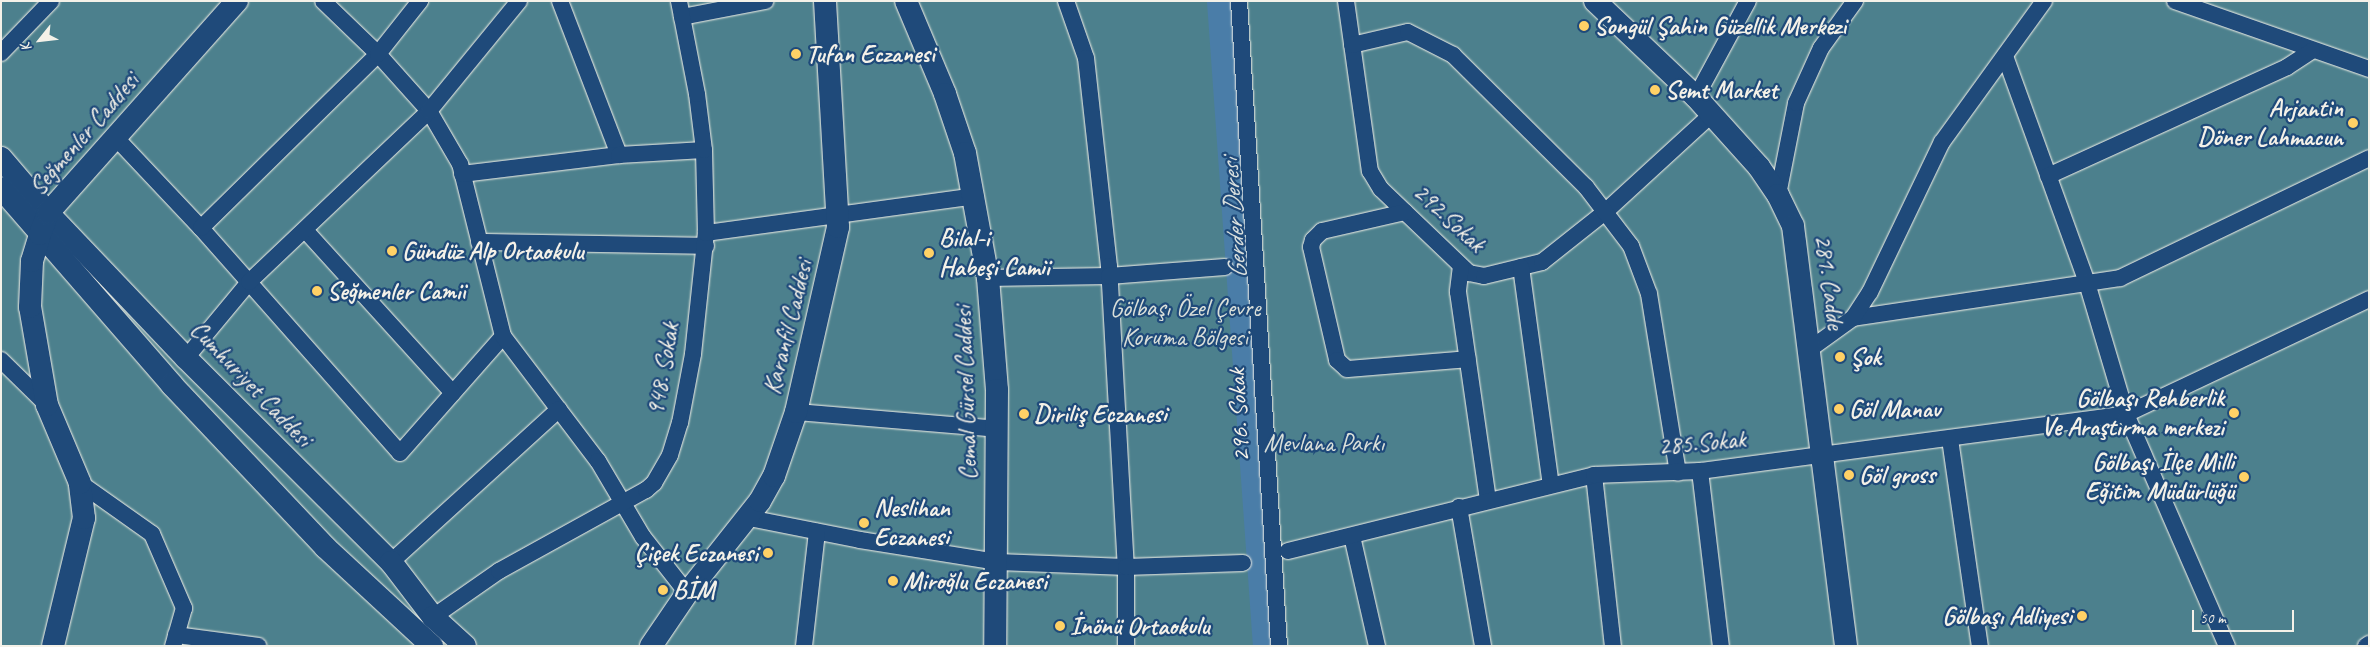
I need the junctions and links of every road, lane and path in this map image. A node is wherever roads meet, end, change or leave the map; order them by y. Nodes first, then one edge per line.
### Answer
1 (51, 1) edge
2 (237, 1) edge
3 (323, 1) edge
4 (420, 1) edge
5 (519, 1) edge
6 (560, 1) edge
7 (765, 1) edge
8 (825, 1) edge
9 (906, 1) edge
10 (1066, 1) edge
11 (1239, 1) edge
12 (1346, 1) edge
13 (1595, 1) edge
14 (1748, 1) edge
15 (1855, 1) edge
16 (2044, 1) edge
17 (2175, 1) edge
18 (680, 9) edge
19 (1352, 45) junction
20 (2312, 51) junction
21 (1, 53) edge
22 (378, 54) junction
23 (2005, 56) junction
24 (2369, 69) edge
25 (1696, 97) junction
26 (429, 111) junction
27 (1712, 114) junction
28 (117, 139) junction
29 (704, 150) junction
30 (619, 156) junction
31 (1, 158) edge
32 (2369, 158) edge
33 (462, 174) junction
34 (2048, 176) junction
35 (1, 188) edge
36 (1778, 195) junction
37 (974, 196) junction
38 (1405, 212) junction
39 (1605, 212) junction
40 (839, 213) junction
41 (44, 224) junction
42 (201, 228) junction
43 (305, 230) junction
44 (706, 239) junction
45 (480, 242) junction
46 (1461, 266) junction
47 (1226, 267) dead end
48 (1521, 267) junction
49 (1109, 276) junction
50 (988, 278) junction
51 (249, 282) junction
52 (2087, 283) junction
53 (2369, 299) edge
54 (1853, 318) junction
55 (503, 336) junction
56 (1810, 349) junction
57 (186, 358) junction
58 (1468, 359) junction
59 (1, 360) edge
60 (453, 393) junction
61 (47, 405) junction
62 (559, 409) junction
63 (796, 412) junction
64 (2126, 414) junction
65 (997, 429) junction
66 (1950, 439) junction
67 (1821, 455) junction
68 (1700, 471) junction
69 (1678, 473) junction
70 (1594, 475) junction
71 (80, 483) junction
72 (1551, 485) junction
73 (1488, 500) junction
74 (622, 505) junction
75 (1459, 507) junction
76 (749, 518) junction
77 (817, 532) junction
78 (1352, 536) junction
79 (1288, 551) dead end
80 (391, 562) junction
81 (998, 562) junction
82 (1243, 563) dead end
83 (1126, 567) junction
84 (687, 593) junction
85 (433, 617) junction
86 (662, 626) junction
87 (174, 640) edge
88 (52, 646) edge
89 (258, 646) edge
90 (432, 646) edge
91 (465, 646) edge
92 (642, 646) edge
93 (651, 646) edge
94 (804, 646) edge
95 (996, 646) edge
96 (1126, 646) edge
97 (1279, 646) edge
98 (1377, 646) edge
99 (1483, 646) edge
100 (1613, 646) edge
101 (1720, 646) edge
102 (1846, 646) edge
103 (1980, 646) edge
104 (2227, 646) edge

1 - 21 street
2 - 28 street, Seğmenler Caddesi
3 - 22 street
4 - 22 street
5 - 26 street
6 - 30 street
7 - 18 street
8 - 40 street, Karanfil Caddesi
9 - 37 street, Cemal Gürsel Caddesi
10 - 49 street
11 - 97 street, 296. Sokak
12 - 19 street, 292.Sokak
13 - 25 street, 281. Cadde
14 - 25 street
15 - 36 street
16 - 23 street
17 - 20 street
18 - 29 street, 948. Sokak
19 - 38 street, 292.Sokak
19 - 39 street
20 - 24 street
20 - 34 street
22 - 26 street
22 - 42 street
23 - 34 street
23 - 54 street
25 - 27 street, 281. Cadde
26 - 33 street
26 - 43 street
27 - 36 street, 281. Cadde
27 - 39 street, 292.Sokak
28 - 41 street, Seğmenler Caddesi
28 - 42 street
29 - 30 street
29 - 44 street, 948. Sokak
30 - 33 street
31 - 41 street, Cumhuriyet Caddesi
32 - 52 street
33 - 45 street
34 - 52 street
35 - 41 street, Cumhuriyet Caddesi
36 - 56 street, 281. Cadde
37 - 40 street
37 - 50 street, Cemal Gürsel Caddesi
38 - 46 street, 292.Sokak
38 - 58 street
39 - 48 street, 292.Sokak
39 - 69 street
40 - 44 street
40 - 63 street, Karanfil Caddesi
41 - 57 street, Cumhuriyet Caddesi
41 - 61 street, Seğmenler Caddesi
41 - 90 street, Cumhuriyet Caddesi
42 - 51 street
43 - 51 street
43 - 60 street
44 - 45 street
44 - 74 street, 948. Sokak
45 - 55 street
46 - 48 street, 292.Sokak
46 - 58 street
47 - 49 street
48 - 72 street
49 - 50 street
49 - 83 street
50 - 65 street, Cemal Gürsel Caddesi
51 - 57 street
51 - 60 street
52 - 54 street
52 - 64 street
53 - 64 street, 285.Sokak
54 - 56 street
55 - 60 street
55 - 62 street
56 - 67 street, 281. Cadde
57 - 80 street, Cumhuriyet Caddesi
58 - 73 street
59 - 61 street
61 - 71 street, Seğmenler Caddesi
62 - 74 street
62 - 80 street
63 - 65 street
63 - 76 street, Karanfil Caddesi
64 - 66 street, 285.Sokak
64 - 104 street
65 - 81 street, Cemal Gürsel Caddesi
66 - 67 street, 285.Sokak
66 - 103 street
67 - 68 street, 285.Sokak
67 - 102 street, 281. Cadde
68 - 69 street, 285.Sokak
68 - 101 street
69 - 70 street, 285.Sokak
70 - 72 street, 285.Sokak
70 - 100 street
71 - 87 street
71 - 88 street, Seğmenler Caddesi
72 - 73 street, 285.Sokak
73 - 75 street, 285.Sokak
74 - 84 street
74 - 85 street, 948. Sokak
75 - 78 street, 285.Sokak
75 - 99 street
76 - 77 street
76 - 84 street, Karanfil Caddesi
77 - 81 street
77 - 94 street
78 - 79 street, 285.Sokak
78 - 98 street
80 - 85 street, Cumhuriyet Caddesi
81 - 83 street
81 - 95 street, Cemal Gürsel Caddesi
82 - 83 street
83 - 96 street
84 - 86 street, Karanfil Caddesi
85 - 91 street, Cumhuriyet Caddesi
86 - 92 street, Karanfil Caddesi
86 - 93 street, Karanfil Caddesi
87 - 89 street

